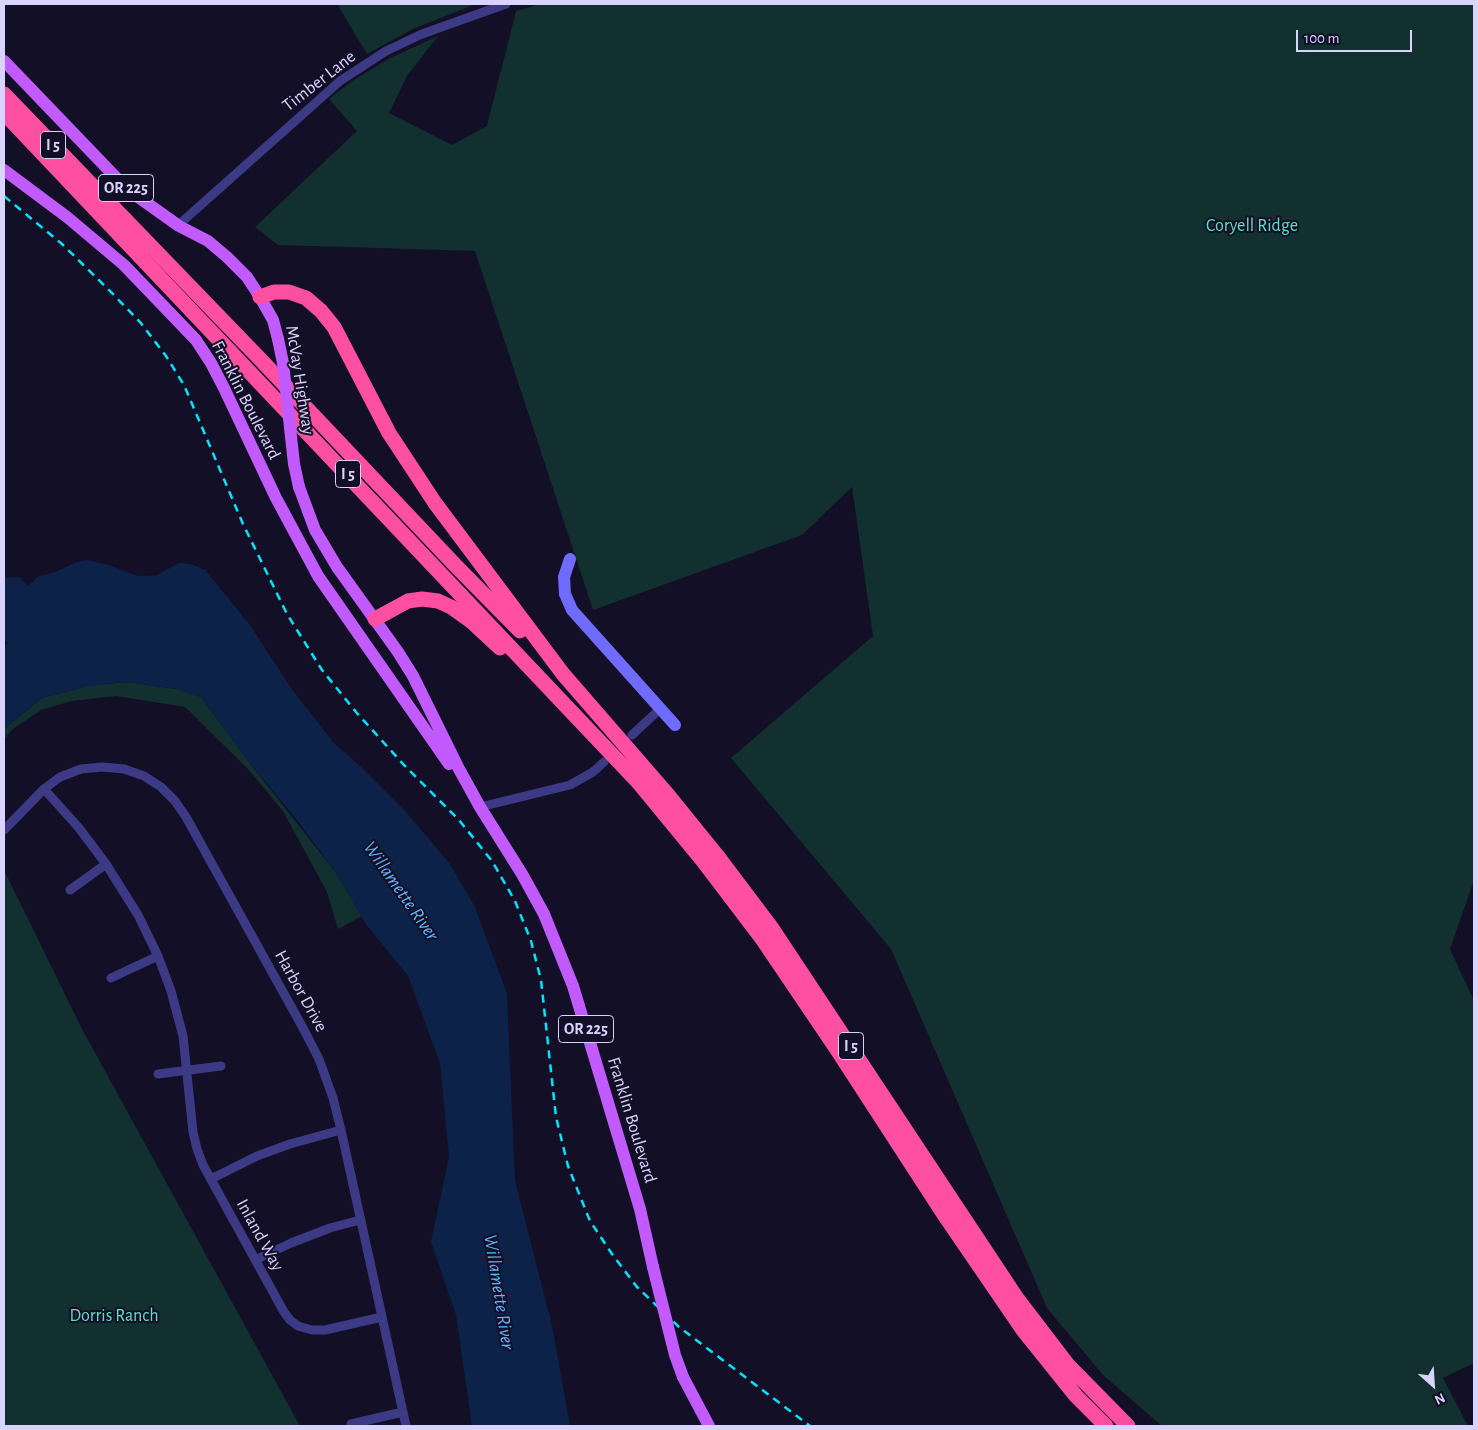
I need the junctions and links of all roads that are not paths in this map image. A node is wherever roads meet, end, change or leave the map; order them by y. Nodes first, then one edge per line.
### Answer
1 (506, 4) edge
2 (4, 61) edge
3 (4, 94) edge
4 (4, 113) edge
5 (4, 170) edge
6 (179, 226) junction
7 (260, 298) junction
8 (570, 559) dead end
9 (348, 620) junction
10 (375, 620) junction
11 (564, 674) junction
12 (660, 709) junction
13 (675, 725) dead end
14 (632, 735) dead end
15 (600, 741) junction
16 (604, 762) dead end
17 (44, 789) junction
18 (480, 807) junction
19 (4, 830) edge
20 (106, 864) junction
21 (70, 890) dead end
22 (158, 956) junction
23 (111, 978) dead end
24 (222, 1066) dead end
25 (187, 1070) junction
26 (158, 1074) dead end
27 (341, 1130) junction
28 (211, 1179) junction
29 (360, 1220) junction
30 (255, 1260) junction
31 (382, 1317) junction
32 (403, 1412) junction
33 (352, 1424) dead end
34 (406, 1426) edge
35 (709, 1426) edge
36 (1106, 1426) edge
37 (1128, 1426) edge

1 - 6 street, Timber Lane
2 - 6 main road, McVay Highway / OR 225
3 - 11 highway, I 5
4 - 15 highway, I 5
5 - 9 main road, Franklin Boulevard
6 - 7 main road, McVay Highway / OR 225
7 - 10 main road, McVay Highway / OR 225, bridge
7 - 11 highway
8 - 12 street
9 - 10 main road
9 - 18 main road, Franklin Boulevard
10 - 15 highway
10 - 18 main road, Franklin Boulevard / OR 225
11 - 37 highway, I 5
12 - 13 street
12 - 14 street
15 - 36 highway, I 5
16 - 18 street
17 - 19 street, Harbor Drive
17 - 20 street, Inland Way
17 - 27 street, Harbor Drive
18 - 35 main road, Franklin Boulevard / OR 225, bridge
20 - 21 street
20 - 22 street, Inland Way
22 - 23 street
22 - 25 street, Inland Way
24 - 25 street
25 - 26 street
25 - 28 street, Inland Way
27 - 28 street
27 - 29 street, Harbor Drive
28 - 30 street, Inland Way
29 - 30 street
29 - 31 street, Harbor Drive
30 - 31 street, Inland Way
31 - 32 street, Harbor Drive
32 - 33 street
32 - 34 street, Harbor Drive

